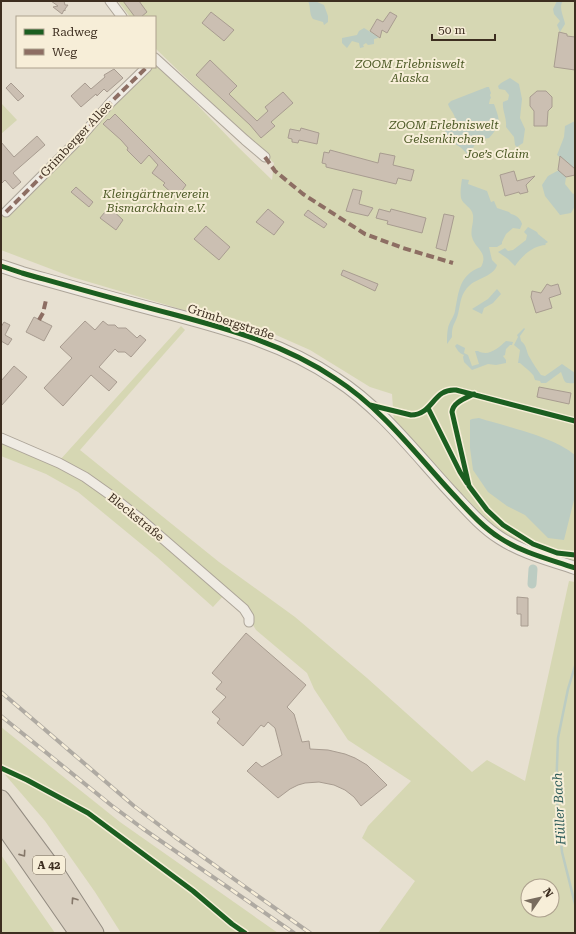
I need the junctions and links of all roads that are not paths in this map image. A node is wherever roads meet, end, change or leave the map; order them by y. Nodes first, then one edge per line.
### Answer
1 (110, 1) edge
2 (121, 16) edge
3 (156, 60) edge
4 (146, 68) edge
5 (265, 157) dead end
6 (6, 212) dead end
7 (1, 266) edge
8 (1, 438) edge
9 (575, 568) edge
10 (249, 622) dead end
11 (1, 799) edge
12 (1, 822) edge
13 (78, 933) edge
14 (95, 933) edge

1 - 2 street
3 - 5 street
4 - 6 street, Grimberger Allee
7 - 9 street, Grimbergstraße
8 - 10 street, Bleckstraße
14 -> 11 highway, A 42
12 -> 13 highway, A 42

